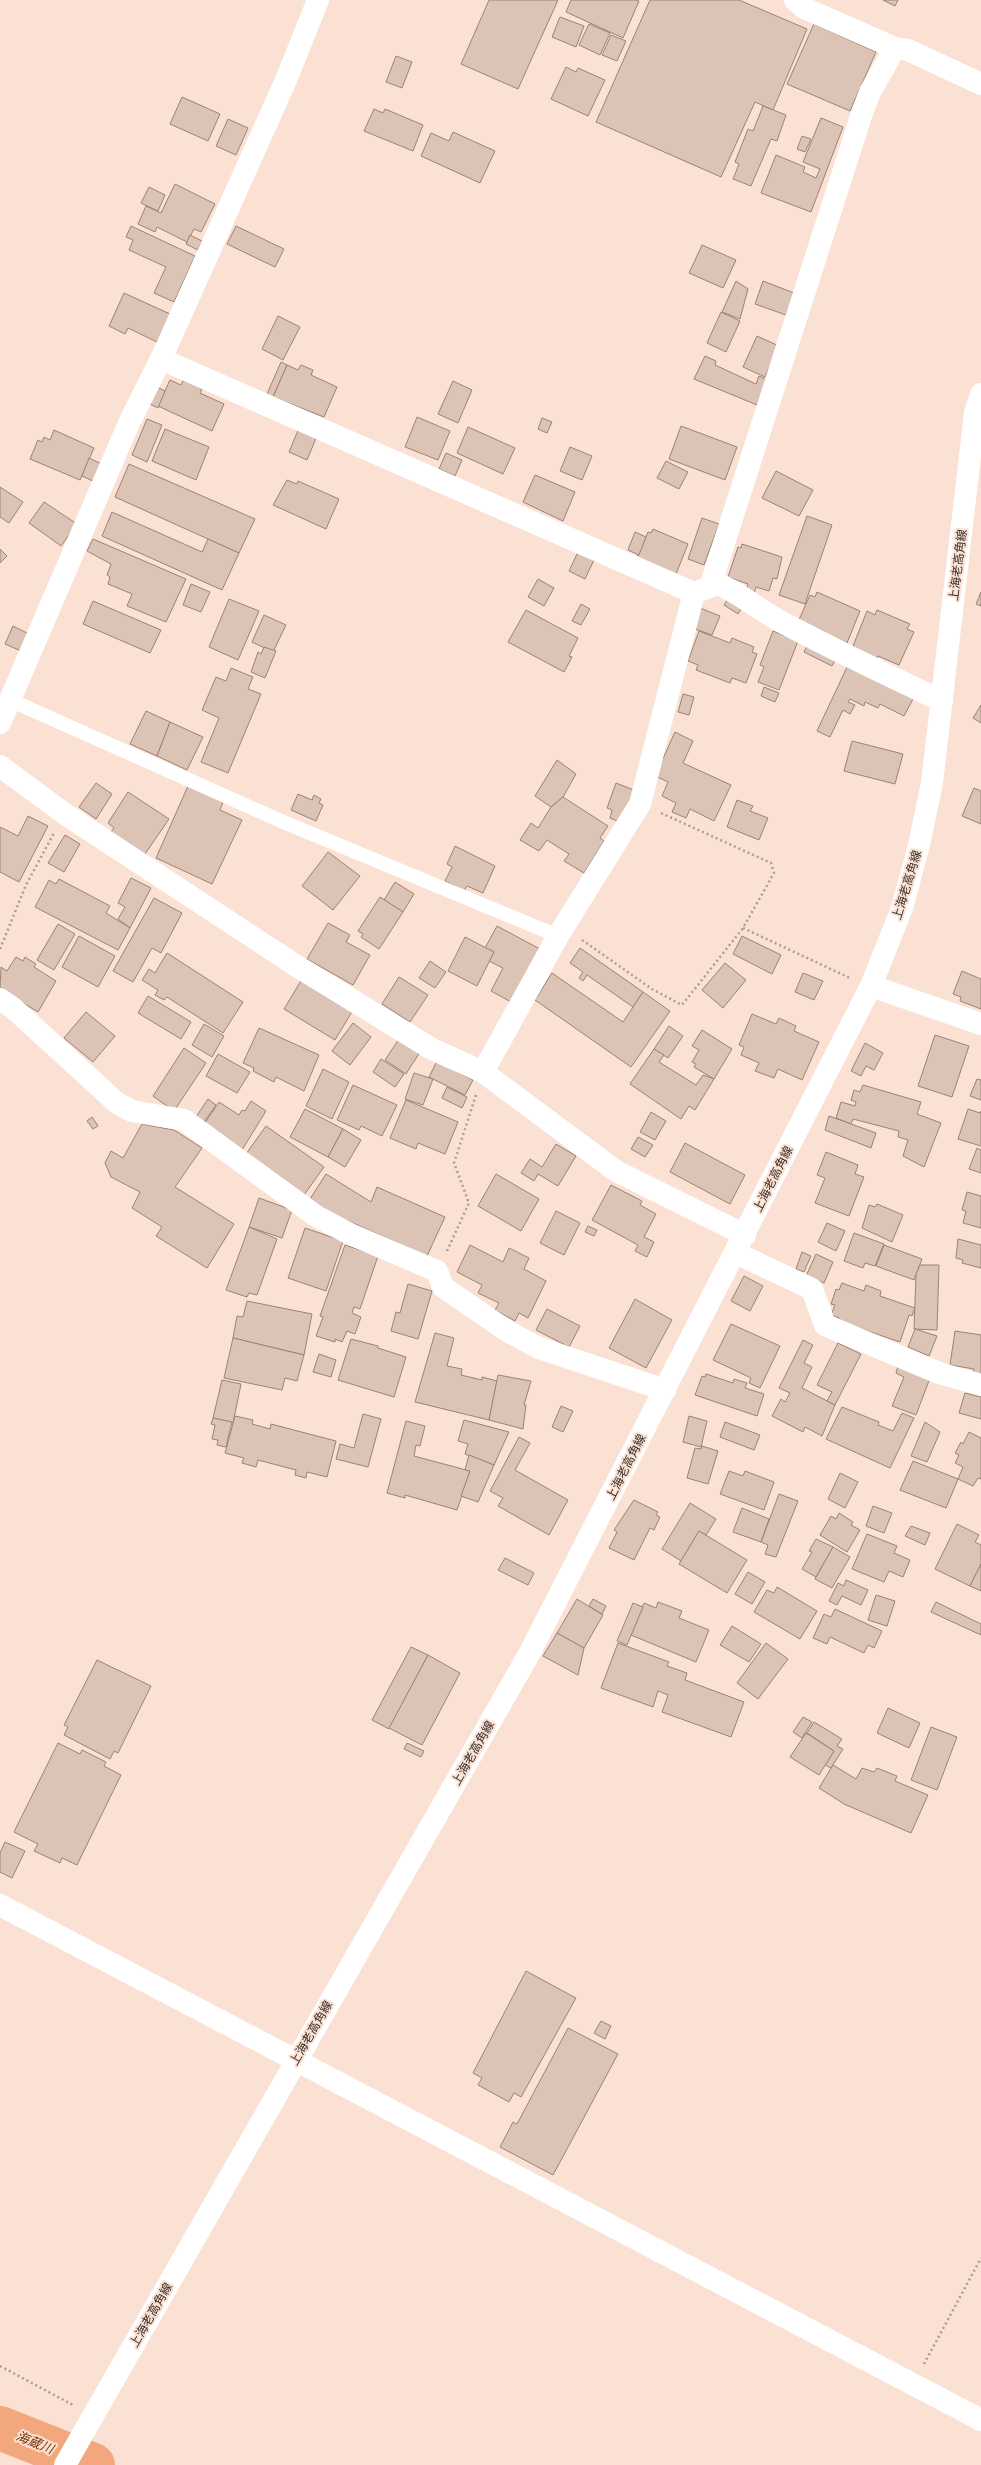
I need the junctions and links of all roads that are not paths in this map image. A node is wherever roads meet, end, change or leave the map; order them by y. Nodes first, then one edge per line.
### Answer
1 (318, 0) edge
2 (795, 0) edge
3 (895, 48) junction
4 (981, 84) edge
5 (161, 359) junction
6 (979, 407) edge
7 (704, 587) junction
8 (10, 700) junction
9 (942, 701) junction
10 (0, 723) edge
11 (0, 766) edge
12 (561, 932) junction
13 (871, 986) junction
14 (0, 999) edge
15 (981, 1024) edge
16 (483, 1072) junction
17 (741, 1244) junction
18 (981, 1385) edge
19 (666, 1390) junction
20 (0, 1905) edge
21 (295, 2061) junction
22 (981, 2420) edge
23 (64, 2465) edge

1 - 5 street
2 - 3 street
3 - 4 street
3 - 7 street
5 - 7 street
5 - 8 street
6 - 9 street, 上海老高角線
7 - 9 street
7 - 12 street
8 - 10 street
8 - 12 lane
9 - 13 street, 上海老高角線
11 - 16 street
12 - 16 street
13 - 15 street
13 - 17 street, 上海老高角線
14 - 19 street
16 - 17 street
17 - 18 street
17 - 19 street, 上海老高角線
19 - 21 street, 上海老高角線
20 - 21 street
21 - 22 street
21 - 23 street, 上海老高角線

